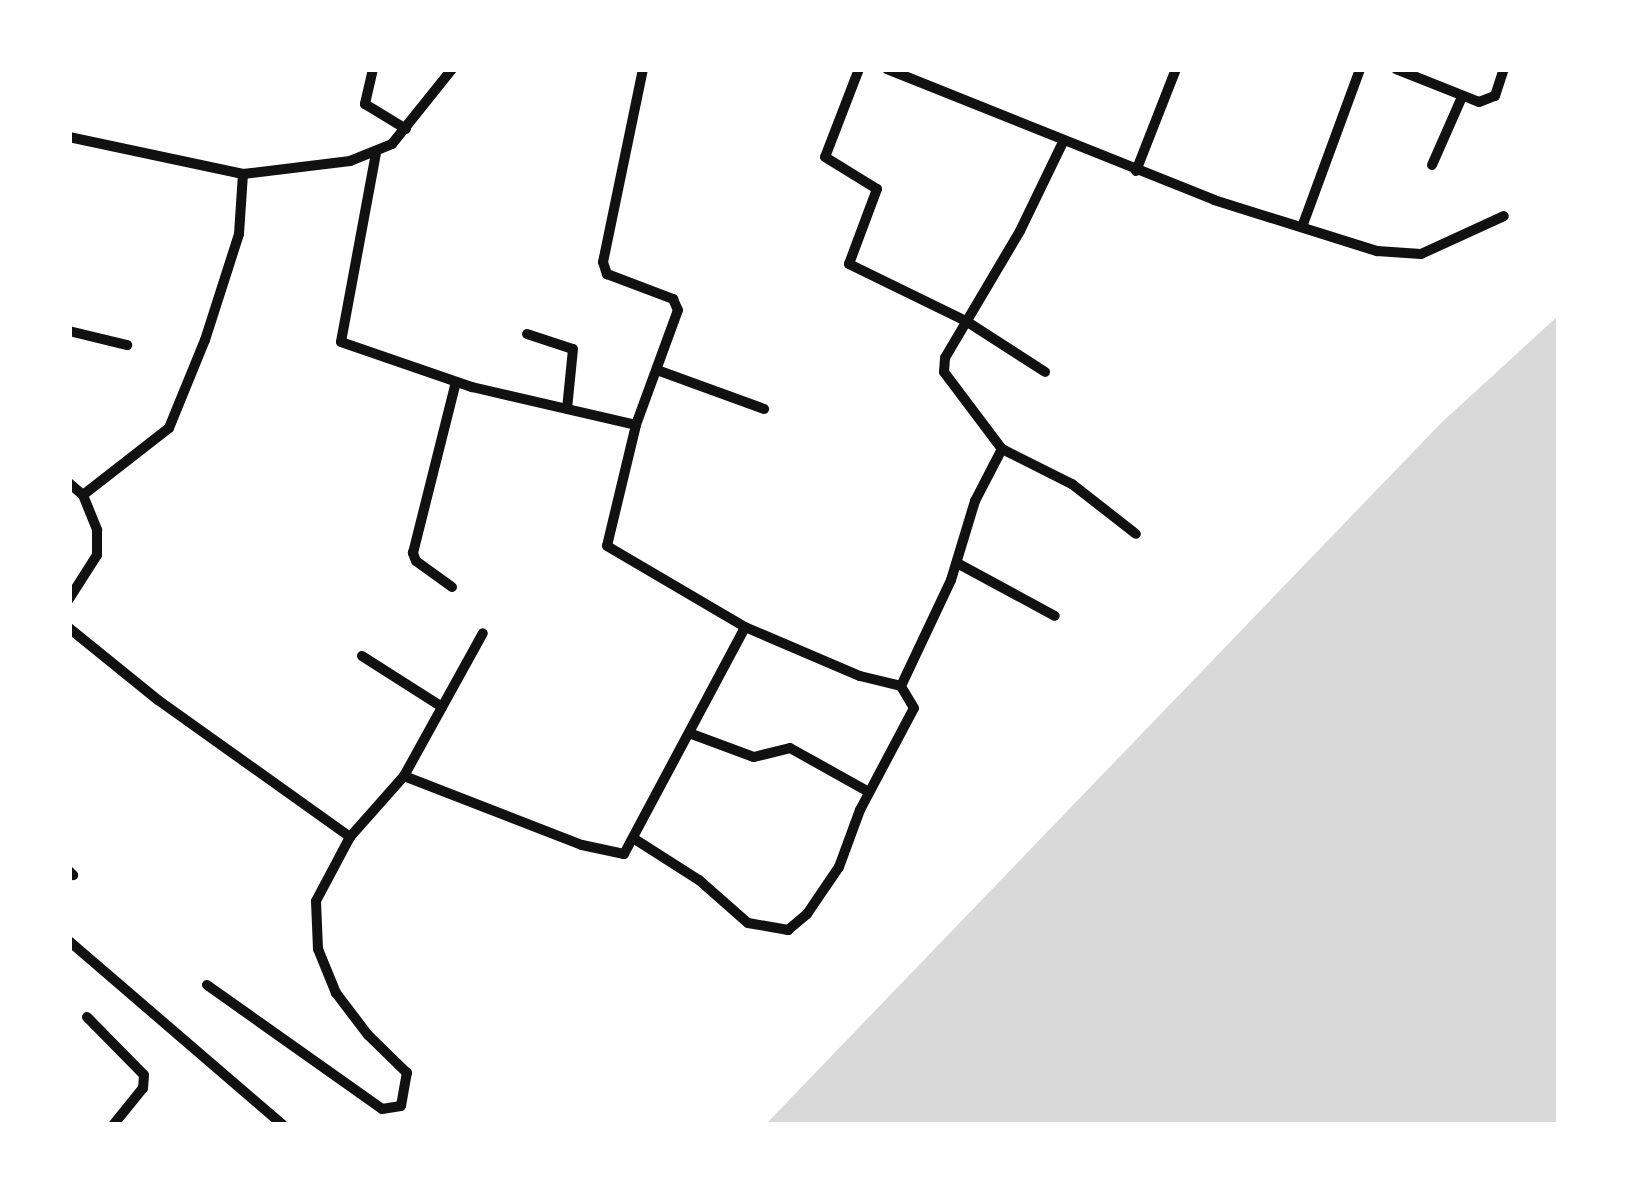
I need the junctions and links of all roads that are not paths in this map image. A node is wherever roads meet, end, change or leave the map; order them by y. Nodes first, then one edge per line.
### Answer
1 (373, 69) edge
2 (452, 69) edge
3 (643, 69) edge
4 (859, 69) edge
5 (887, 69) edge
6 (1176, 69) edge
7 (1360, 69) edge
8 (1396, 69) edge
9 (1504, 69) edge
10 (1462, 98) junction
11 (406, 129) junction
12 (69, 137) edge
13 (1063, 142) junction
14 (376, 153) junction
15 (1432, 165) dead end
16 (1136, 171) junction
17 (243, 174) junction
18 (1504, 216) dead end
19 (1302, 226) junction
20 (966, 321) junction
21 (69, 331) edge
22 (527, 334) dead end
23 (128, 345) dead end
24 (657, 370) junction
25 (1045, 372) dead end
26 (456, 382) junction
27 (567, 409) junction
28 (764, 409) dead end
29 (637, 425) junction
30 (1002, 449) junction
31 (69, 483) edge
32 (83, 495) junction
33 (1136, 534) dead end
34 (957, 563) junction
35 (452, 587) dead end
36 (69, 599) edge
37 (1055, 616) dead end
38 (745, 627) junction
39 (69, 628) edge
40 (483, 633) dead end
41 (362, 656) dead end
42 (901, 686) junction
43 (442, 706) junction
44 (689, 733) junction
45 (404, 776) junction
46 (869, 792) junction
47 (350, 837) junction
48 (633, 838) junction
49 (69, 941) edge
50 (207, 985) dead end
51 (87, 1017) dead end
52 (396, 1110) junction
53 (113, 1125) edge
54 (283, 1125) edge
55 (397, 1125) edge

1 - 11 street
2 - 11 street
3 - 24 street
4 - 20 street
5 - 13 street
6 - 16 street
7 - 19 street
8 - 10 street
9 - 10 street
10 - 15 street
11 - 14 street
12 - 17 street
13 - 16 street
13 - 20 street
14 - 17 street
14 - 26 street
16 - 19 street
17 - 32 street
18 - 19 street
20 - 25 street
20 - 30 street
21 - 23 street
22 - 27 street
24 - 28 street
24 - 29 street
26 - 27 street
26 - 35 street
27 - 29 street
29 - 38 street
30 - 33 street
30 - 34 street
31 - 32 street
32 - 36 street
34 - 37 street
34 - 42 street
38 - 42 street
38 - 44 street
39 - 47 street
40 - 43 street
41 - 43 street
42 - 46 street
43 - 45 street
44 - 46 street
44 - 48 street
45 - 47 street
45 - 48 street
46 - 48 street
47 - 52 street
49 - 54 street
50 - 52 street
51 - 53 street
52 - 55 street

